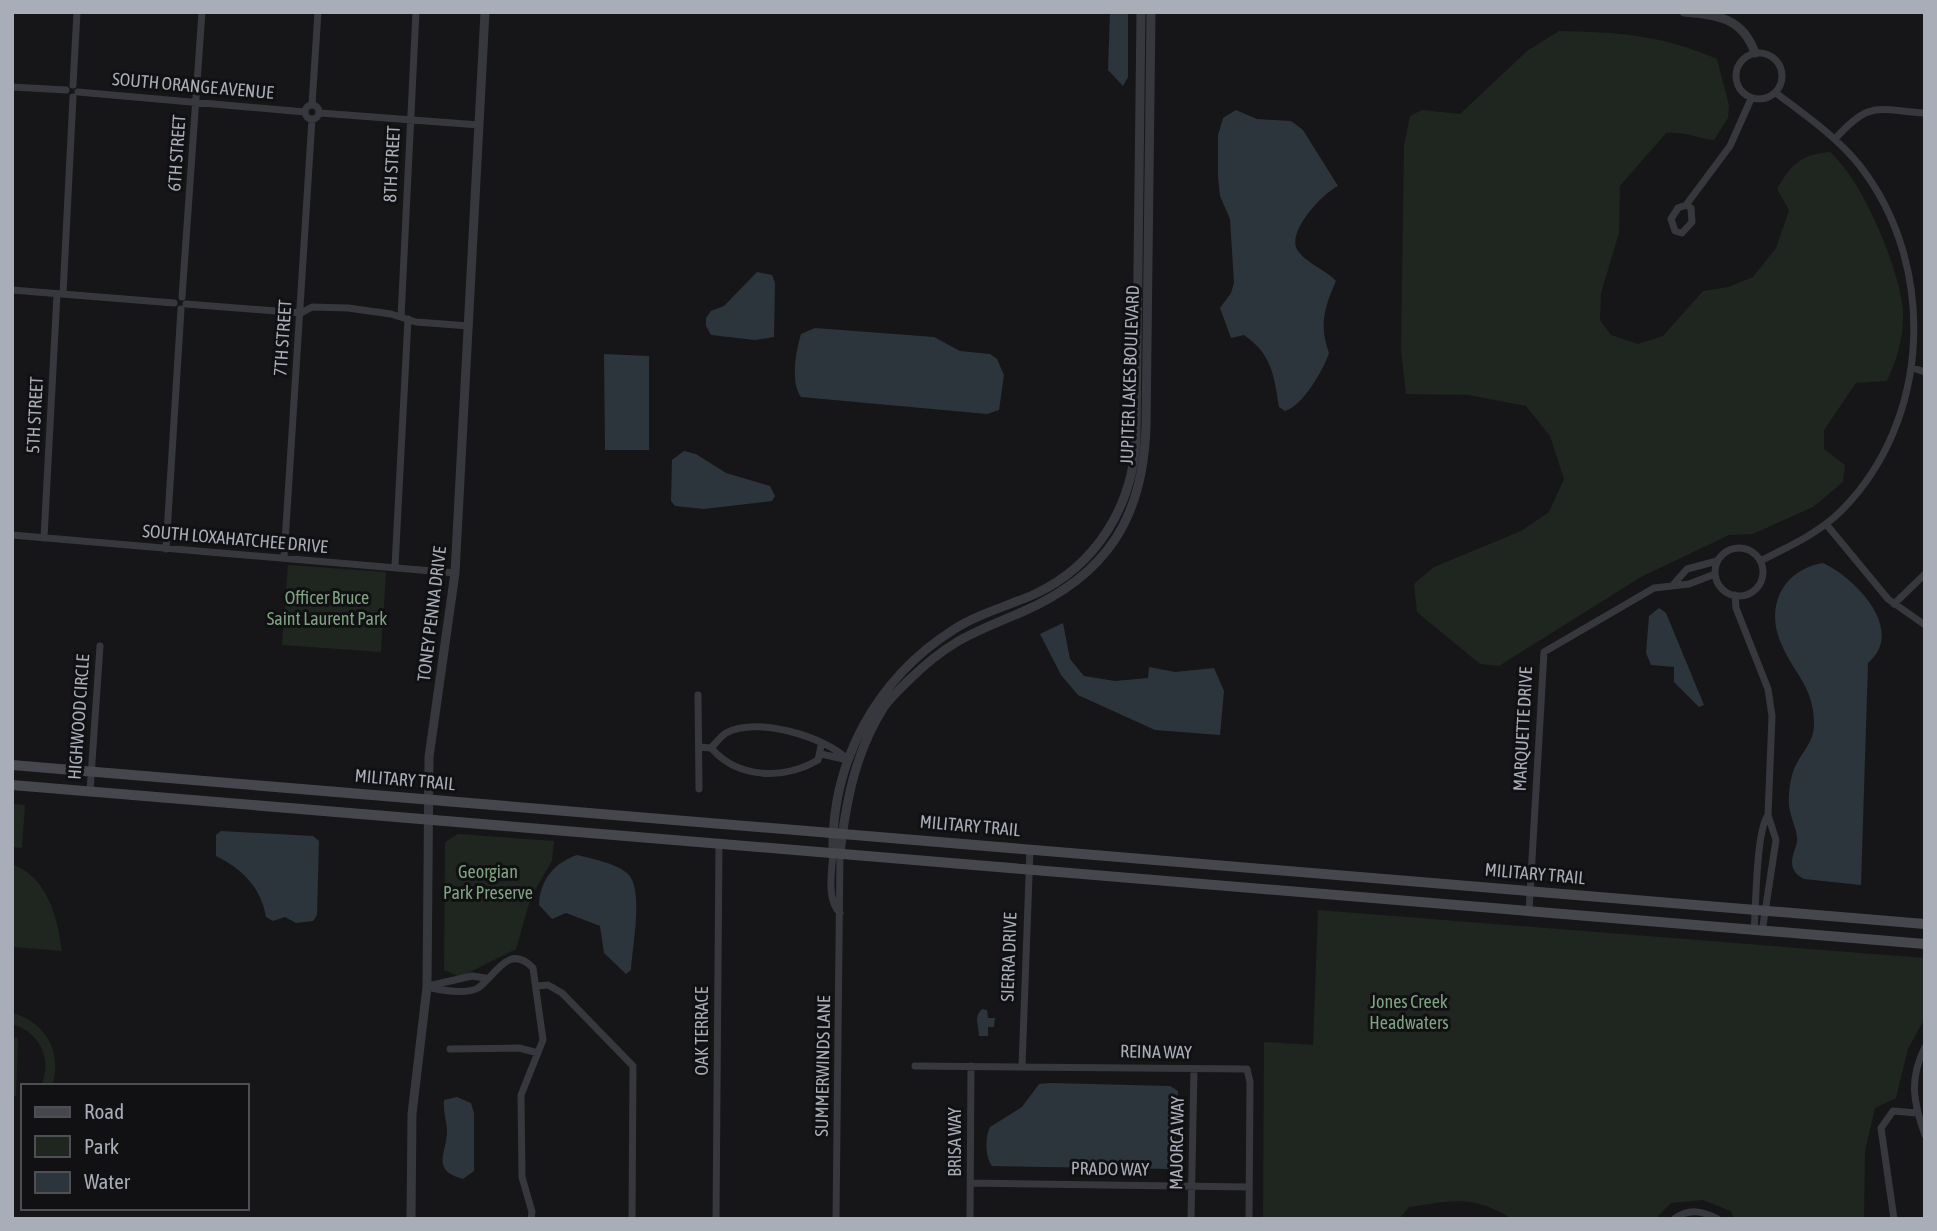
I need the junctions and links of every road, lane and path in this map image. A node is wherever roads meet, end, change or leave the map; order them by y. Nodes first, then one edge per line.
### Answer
1 (77, 12) edge
2 (202, 12) edge
3 (318, 12) edge
4 (416, 12) edge
5 (485, 12) edge
6 (1141, 12) edge
7 (1151, 12) edge
8 (1684, 12) edge
9 (1755, 53) junction
10 (12, 86) edge
11 (72, 91) junction
12 (1776, 93) junction
13 (1751, 99) junction
14 (197, 102) junction
15 (312, 104) junction
16 (305, 112) junction
17 (320, 113) junction
18 (1925, 113) edge
19 (312, 120) junction
20 (410, 120) junction
21 (479, 125) junction
22 (1835, 139) junction
23 (1686, 205) dead end
24 (12, 290) edge
25 (60, 294) junction
26 (183, 303) junction
27 (301, 313) junction
28 (405, 318) junction
29 (469, 326) junction
30 (1913, 368) junction
31 (1925, 372) edge
32 (1826, 524) junction
33 (12, 535) edge
34 (44, 538) junction
35 (166, 549) junction
36 (284, 558) junction
37 (1717, 561) junction
38 (1760, 561) junction
39 (395, 566) junction
40 (455, 573) junction
41 (1925, 574) edge
42 (1715, 575) junction
43 (1672, 586) junction
44 (1735, 595) junction
45 (1894, 604) junction
46 (1925, 625) edge
47 (100, 646) dead end
48 (698, 695) dead end
49 (699, 747) junction
50 (711, 748) junction
51 (821, 750) junction
52 (848, 760) junction
53 (12, 765) edge
54 (92, 772) junction
55 (12, 785) edge
56 (699, 789) dead end
57 (90, 791) junction
58 (428, 800) junction
59 (1768, 815) junction
60 (431, 820) junction
61 (838, 834) junction
62 (719, 843) junction
63 (1030, 849) junction
64 (837, 853) junction
65 (1028, 869) junction
66 (1530, 891) junction
67 (1530, 911) junction
68 (1760, 911) junction
69 (1925, 924) edge
70 (1758, 932) junction
71 (1925, 944) edge
72 (537, 986) junction
73 (427, 987) junction
74 (1925, 1047) edge
75 (450, 1049) dead end
76 (538, 1054) junction
77 (915, 1066) dead end
78 (971, 1066) junction
79 (1022, 1066) junction
80 (1194, 1069) junction
81 (1917, 1113) junction
82 (1925, 1135) edge
83 (971, 1183) junction
84 (1191, 1186) junction
85 (1250, 1187) junction
86 (411, 1219) edge
87 (531, 1219) edge
88 (632, 1219) edge
89 (716, 1219) edge
90 (836, 1219) edge
91 (970, 1219) edge
92 (1191, 1219) edge
93 (1249, 1219) edge
94 (1674, 1219) edge
95 (1718, 1219) edge
96 (1894, 1219) edge

1 - 11 street, 5TH STREET
2 - 14 street, 6TH STREET
3 - 15 street
4 - 20 street, 8TH STREET
5 - 21 street, TONEY PENNA DRIVE
6 - 52 street, JUPITER LAKES BOULEVARD
7 - 61 street, JUPITER LAKES BOULEVARD
8 - 9 street
9 - 12 street
9 - 13 street
10 - 11 street, SOUTH ORANGE AVENUE
11 - 14 street, SOUTH ORANGE AVENUE
11 - 25 street, 5TH STREET
12 - 13 street
12 - 22 street
13 - 23 street
14 - 16 street, SOUTH ORANGE AVENUE
14 - 26 street, 6TH STREET
15 - 16 street
15 - 17 street
16 - 19 street
17 - 19 street
17 - 20 street
18 - 22 street
19 - 27 street, 7TH STREET
20 - 21 street
20 - 28 street, 8TH STREET
21 - 29 street, TONEY PENNA DRIVE
22 - 30 street
24 - 25 street
25 - 26 street
25 - 34 street, 5TH STREET
26 - 27 street
26 - 35 street, 6TH STREET
27 - 28 street
27 - 36 street, 7TH STREET
28 - 29 street
28 - 39 street, 8TH STREET
29 - 40 street, TONEY PENNA DRIVE
30 - 31 street
30 - 32 street
32 - 38 street
32 - 45 street
33 - 34 street, SOUTH LOXAHATCHEE DRIVE
34 - 35 street, SOUTH LOXAHATCHEE DRIVE
35 - 36 street, SOUTH LOXAHATCHEE DRIVE
36 - 39 street, SOUTH LOXAHATCHEE DRIVE
37 - 38 street
37 - 42 street
37 - 43 street, MARQUETTE DRIVE
38 - 44 street
39 - 40 street, SOUTH LOXAHATCHEE DRIVE
40 - 58 street, TONEY PENNA DRIVE
41 - 45 street
42 - 43 street, MARQUETTE DRIVE
42 - 44 street
43 - 66 street, MARQUETTE DRIVE
44 - 59 street
45 - 46 street
47 - 54 street, HIGHWOOD CIRCLE
48 - 49 street
49 - 50 street
49 - 56 street
50 - 51 street
50 - 51 street
51 - 52 street
52 - 61 street, JUPITER LAKES BOULEVARD
53 - 54 main road, MILITARY TRAIL
54 - 57 street, HIGHWOOD CIRCLE
54 - 58 main road, MILITARY TRAIL
55 - 57 main road
57 - 60 main road
58 - 60 street, TONEY PENNA DRIVE
58 - 61 main road, MILITARY TRAIL
59 - 68 street
59 - 68 street
60 - 62 main road
60 - 73 street, TONEY PENNA DRIVE
61 - 63 main road, MILITARY TRAIL
61 - 64 street, JUPITER LAKES BOULEVARD
62 - 64 main road
62 - 89 street, OAK TERRACE
63 - 65 street, SIERRA DRIVE
63 - 66 main road, MILITARY TRAIL
64 - 65 main road
64 - 90 street, SUMMERWINDS LANE
65 - 67 main road
65 - 79 street, SIERRA DRIVE
66 - 67 street, MARQUETTE DRIVE
66 - 68 main road, MILITARY TRAIL
67 - 70 main road
68 - 69 main road, MILITARY TRAIL
68 - 70 street
70 - 71 main road
72 - 73 street
72 - 76 street
72 - 88 street
73 - 86 street, TONEY PENNA DRIVE
74 - 81 street
75 - 76 street
76 - 87 street
77 - 78 street, REINA WAY
78 - 79 street, REINA WAY
78 - 83 street, BRISA WAY
79 - 80 street, REINA WAY
80 - 84 street, MAJORCA WAY
80 - 85 street, REINA WAY
81 - 82 street
81 - 96 street
83 - 84 street, PRADO WAY
83 - 91 street, BRISA WAY
84 - 85 street, PRADO WAY
84 - 92 street, MAJORCA WAY
85 - 93 street, REINA WAY
94 - 95 street

